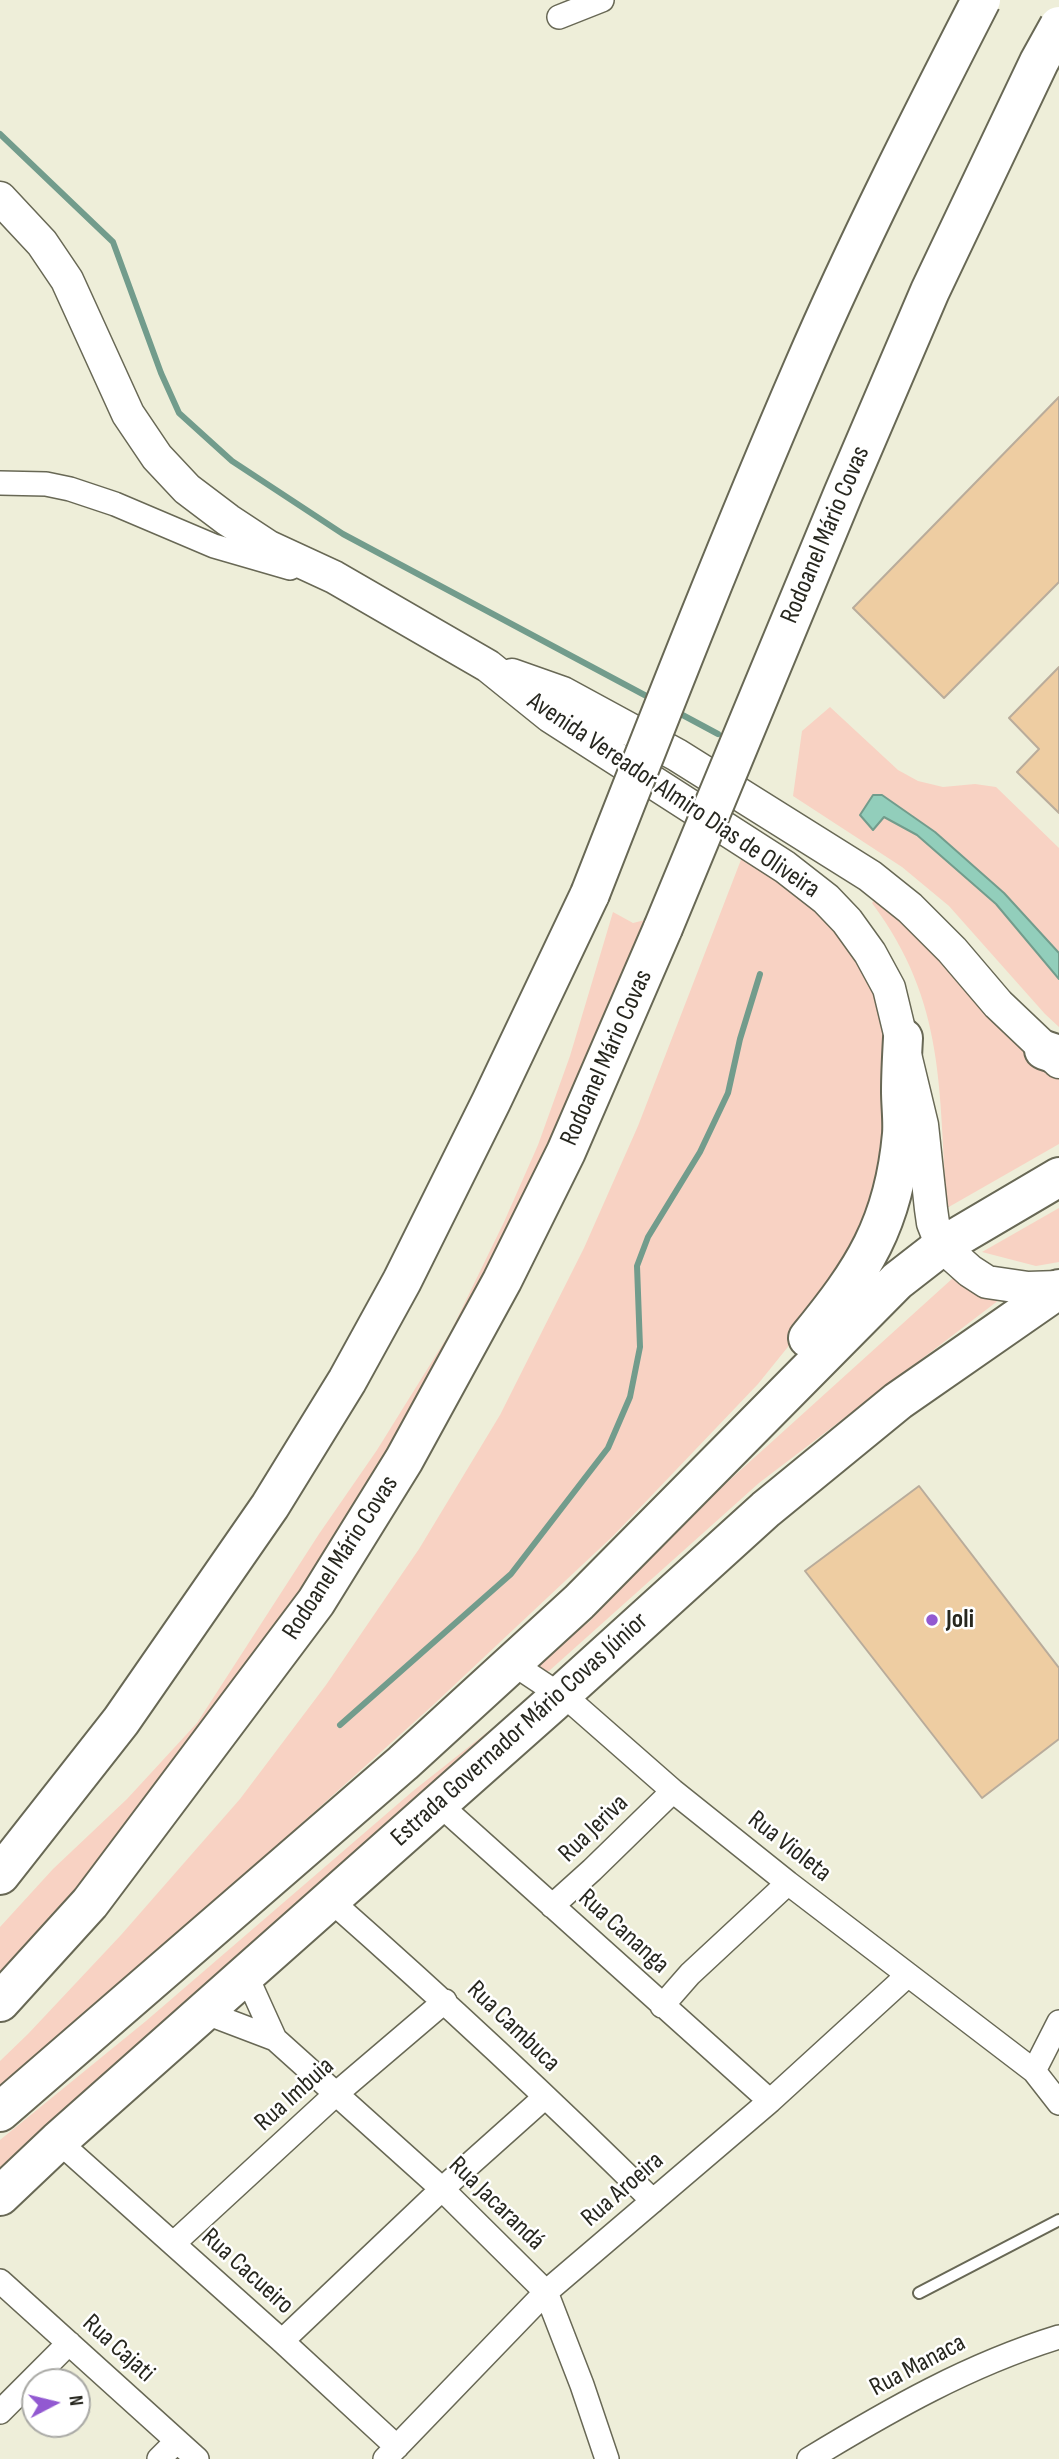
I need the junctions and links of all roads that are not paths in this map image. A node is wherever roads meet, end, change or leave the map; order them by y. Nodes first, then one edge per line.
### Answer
1 (602, 0) edge
2 (981, 0) edge
3 (559, 17) dead end
4 (1059, 26) edge
5 (0, 198) edge
6 (0, 483) edge
7 (334, 577) junction
8 (488, 666) junction
9 (903, 1038) junction
10 (1054, 1056) edge
11 (1059, 1177) edge
12 (942, 1246) junction
13 (1059, 1288) edge
14 (709, 1472) junction
15 (512, 1663) junction
16 (560, 1696) junction
17 (673, 1791) junction
18 (439, 1804) junction
19 (0, 1875) edge
20 (788, 1883) junction
21 (329, 1899) junction
22 (552, 1906) junction
23 (246, 1975) junction
24 (908, 1975) junction
25 (445, 2001) junction
26 (0, 2002) edge
27 (662, 2006) junction
28 (204, 2012) junction
29 (1059, 2022) edge
30 (275, 2039) junction
31 (1034, 2071) junction
32 (337, 2093) junction
33 (545, 2097) junction
34 (770, 2101) junction
35 (1059, 2103) edge
36 (0, 2112) edge
37 (58, 2141) junction
38 (442, 2189) junction
39 (0, 2196) edge
40 (653, 2201) junction
41 (1059, 2220) edge
42 (174, 2243) junction
43 (0, 2281) edge
44 (546, 2292) junction
45 (919, 2293) dead end
46 (1059, 2337) edge
47 (282, 2341) junction
48 (69, 2343) junction
49 (0, 2412) edge
50 (177, 2441) junction
51 (391, 2453) edge
52 (822, 2456) edge
53 (159, 2459) edge
54 (197, 2459) edge
55 (607, 2459) edge

1 - 3 street
2 - 19 highway, bridge
4 - 26 highway, Rodoanel Mário Covas, bridge
5 - 7 main road, Avenida Vereador Almiro Dias de Oliveira
6 - 7 street
7 - 8 main road, Avenida Vereador Almiro Dias de Oliveira
8 - 9 main road, Avenida Vereador Almiro Dias de Oliveira
8 - 10 main road, Avenida Vereador Almiro Dias de Oliveira
9 - 12 main road, Avenida Vereador Almiro Dias de Oliveira
9 - 14 highway
11 - 12 highway, Estrada Governador Mário Covas Júnior
12 - 13 main road
12 - 14 highway, Estrada Governador Mário Covas Júnior
13 - 16 highway, Estrada Governador Mário Covas Júnior
14 - 15 highway, Estrada Governador Mário Covas Júnior
15 - 16 street, Rua Violeta
15 - 36 highway, Estrada Governador Mário Covas Júnior
16 - 17 street, Rua Violeta
16 - 18 highway, Estrada Governador Mário Covas Júnior
17 - 20 street, Rua Violeta
17 - 22 street, Rua Jeriva
18 - 21 highway, Estrada Governador Mário Covas Júnior
18 - 22 street, Rua Cananga
20 - 24 street, Rua Violeta
20 - 27 street
21 - 23 highway, Estrada Governador Mário Covas Júnior
21 - 25 street, Rua Cambuca
22 - 27 street, Rua Cananga
23 - 28 highway, Estrada Governador Mário Covas Júnior
23 - 30 street, Rua Jacarandá
24 - 31 street, Rua Violeta
24 - 34 street, Rua Aroeira
25 - 32 street, Rua Imbuia
25 - 33 street, Rua Cambuca
27 - 34 street, Rua Cananga
28 - 30 street, Rua Jacarandá
28 - 37 highway, Estrada Governador Mário Covas Júnior
29 - 31 street
30 - 32 street, Rua Jacarandá
31 - 35 street, Rua Violeta
32 - 38 street, Rua Jacarandá
32 - 42 street, Rua Imbuia
33 - 38 street
33 - 40 street, Rua Cambuca
34 - 40 street, Rua Aroeira
37 - 39 highway, Estrada Governador Mário Covas Júnior
37 - 42 street, Rua Cacueiro
38 - 44 street, Rua Jacarandá
38 - 47 street
40 - 44 street, Rua Aroeira
41 - 45 lane
42 - 47 street, Rua Cacueiro
43 - 48 street, Rua Cajati
44 - 51 street, Rua Aroeira
44 - 55 street, Rua Jacarandá
46 - 52 street, Rua Manaca
47 - 51 street, Rua Cacueiro
48 - 49 street
48 - 50 street, Rua Cajati
50 - 53 street
50 - 54 street, Rua Cajati

